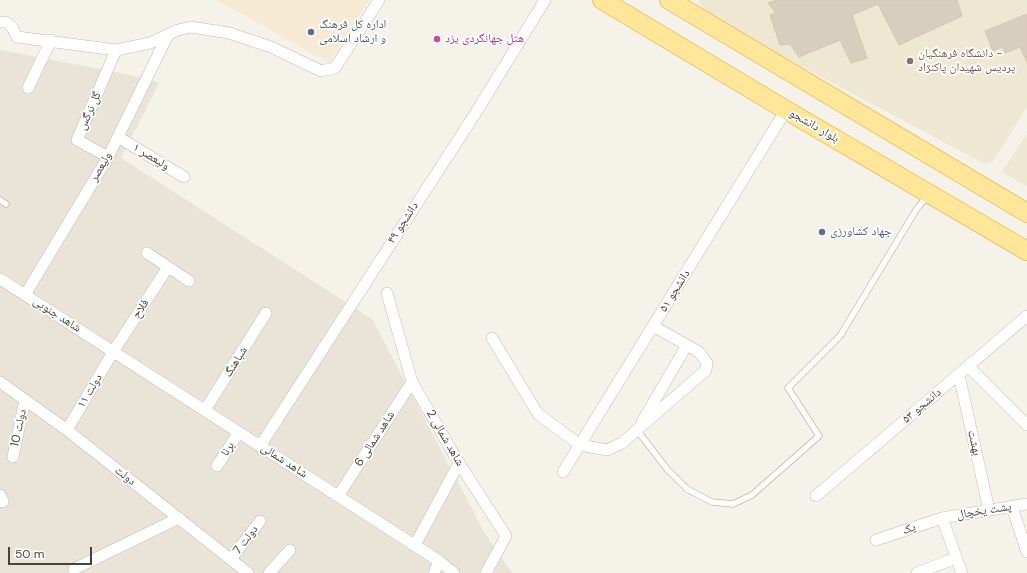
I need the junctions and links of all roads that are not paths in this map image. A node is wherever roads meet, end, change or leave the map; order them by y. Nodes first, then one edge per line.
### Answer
1 (378, 0) edge
2 (545, 0) edge
3 (602, 0) edge
4 (669, 0) edge
5 (0, 22) edge
6 (168, 35) junction
7 (51, 40) junction
8 (116, 50) junction
9 (28, 88) dead end
10 (786, 110) junction
11 (118, 137) junction
12 (108, 157) junction
13 (184, 177) dead end
14 (929, 193) junction
15 (0, 200) edge
16 (6, 204) dead end
17 (1027, 213) edge
18 (1027, 251) edge
19 (147, 253) dead end
20 (168, 267) junction
21 (0, 279) edge
22 (189, 281) dead end
23 (386, 293) dead end
24 (25, 295) junction
25 (266, 313) dead end
26 (1027, 316) edge
27 (653, 326) junction
28 (492, 338) dead end
29 (687, 345) junction
30 (113, 352) junction
31 (968, 366) junction
32 (959, 375) junction
33 (0, 382) edge
34 (412, 382) junction
35 (25, 400) junction
36 (205, 410) junction
37 (1027, 425) edge
38 (67, 430) junction
39 (637, 430) junction
40 (239, 432) junction
41 (580, 445) junction
42 (260, 446) junction
43 (13, 456) dead end
44 (459, 463) junction
45 (217, 466) dead end
46 (563, 472) dead end
47 (338, 496) junction
48 (816, 496) dead end
49 (1027, 504) edge
50 (1012, 507) junction
51 (989, 510) junction
52 (179, 518) junction
53 (942, 518) junction
54 (260, 521) dead end
55 (876, 540) dead end
56 (415, 546) junction
57 (290, 550) dead end
58 (1027, 552) edge
59 (956, 558) junction
60 (231, 559) junction
61 (440, 561) junction
62 (74, 569) dead end
63 (248, 573) edge
64 (269, 573) edge
65 (434, 573) edge
66 (454, 573) edge
67 (486, 573) edge
68 (917, 573) edge
69 (962, 573) edge

1 - 6 street
2 - 42 street, دانشجو ۴۹
3 - 10 main road, بلوار دانشجو
4 - 17 main road
5 - 7 street
6 - 8 street
6 - 11 street, ولیعصر
7 - 8 street
7 - 9 street
8 - 12 street, گل نرگس
10 - 14 main road, بلوار دانشجو
10 - 27 street, دانشجو ۵۱
11 - 12 street, ولیعصر
11 - 13 street, ولیعصر ۱
12 - 24 street, ولیعصر
14 - 18 main road, بلوار دانشجو
14 - 39 lane
15 - 16 lane
19 - 20 street
20 - 22 street
20 - 30 street, فلاح
21 - 24 street, شاهد جنوبی
23 - 34 street, شاهد شمالی 2
24 - 30 street, شاهد جنوبی
25 - 36 street, شباهنگ
26 - 31 street, دانشجو ۵۳
27 - 29 street
27 - 41 street, دانشجو ۵۱
28 - 41 street
29 - 39 street
29 - 39 street
30 - 36 street, شاهد شمالی
30 - 38 street, دولت ۱۱
31 - 32 street, دانشجو ۵۳
31 - 37 street
32 - 48 street, دانشجو ۵۳
32 - 51 street, بهشت
33 - 35 street, دولت
34 - 44 street, شاهد شمالی 2
34 - 47 street, شاهد شمالی 6
35 - 38 street, دولت
35 - 43 street, دولت 10
36 - 40 street, شاهد شمالی
38 - 52 street, دولت
39 - 41 street
40 - 42 street, شاهد شمالی
40 - 45 street, برنا
41 - 46 street, دانشجو ۵۱
42 - 47 street, شاهد شمالی
44 - 56 street
44 - 67 street, شاهد شمالی 2
47 - 56 street, شاهد شمالی
49 - 50 street, پشت یخچال
50 - 51 street, پشت یخچال
50 - 58 street
51 - 53 street, پشت یخچال
52 - 60 street, دولت
52 - 62 street
53 - 55 street, یک
53 - 59 street
54 - 60 street, دولت 7
56 - 61 street, شاهد شمالی
57 - 64 street
59 - 68 street
59 - 69 street
60 - 63 street, دولت
61 - 65 street
61 - 66 street, شاهد شمالی

